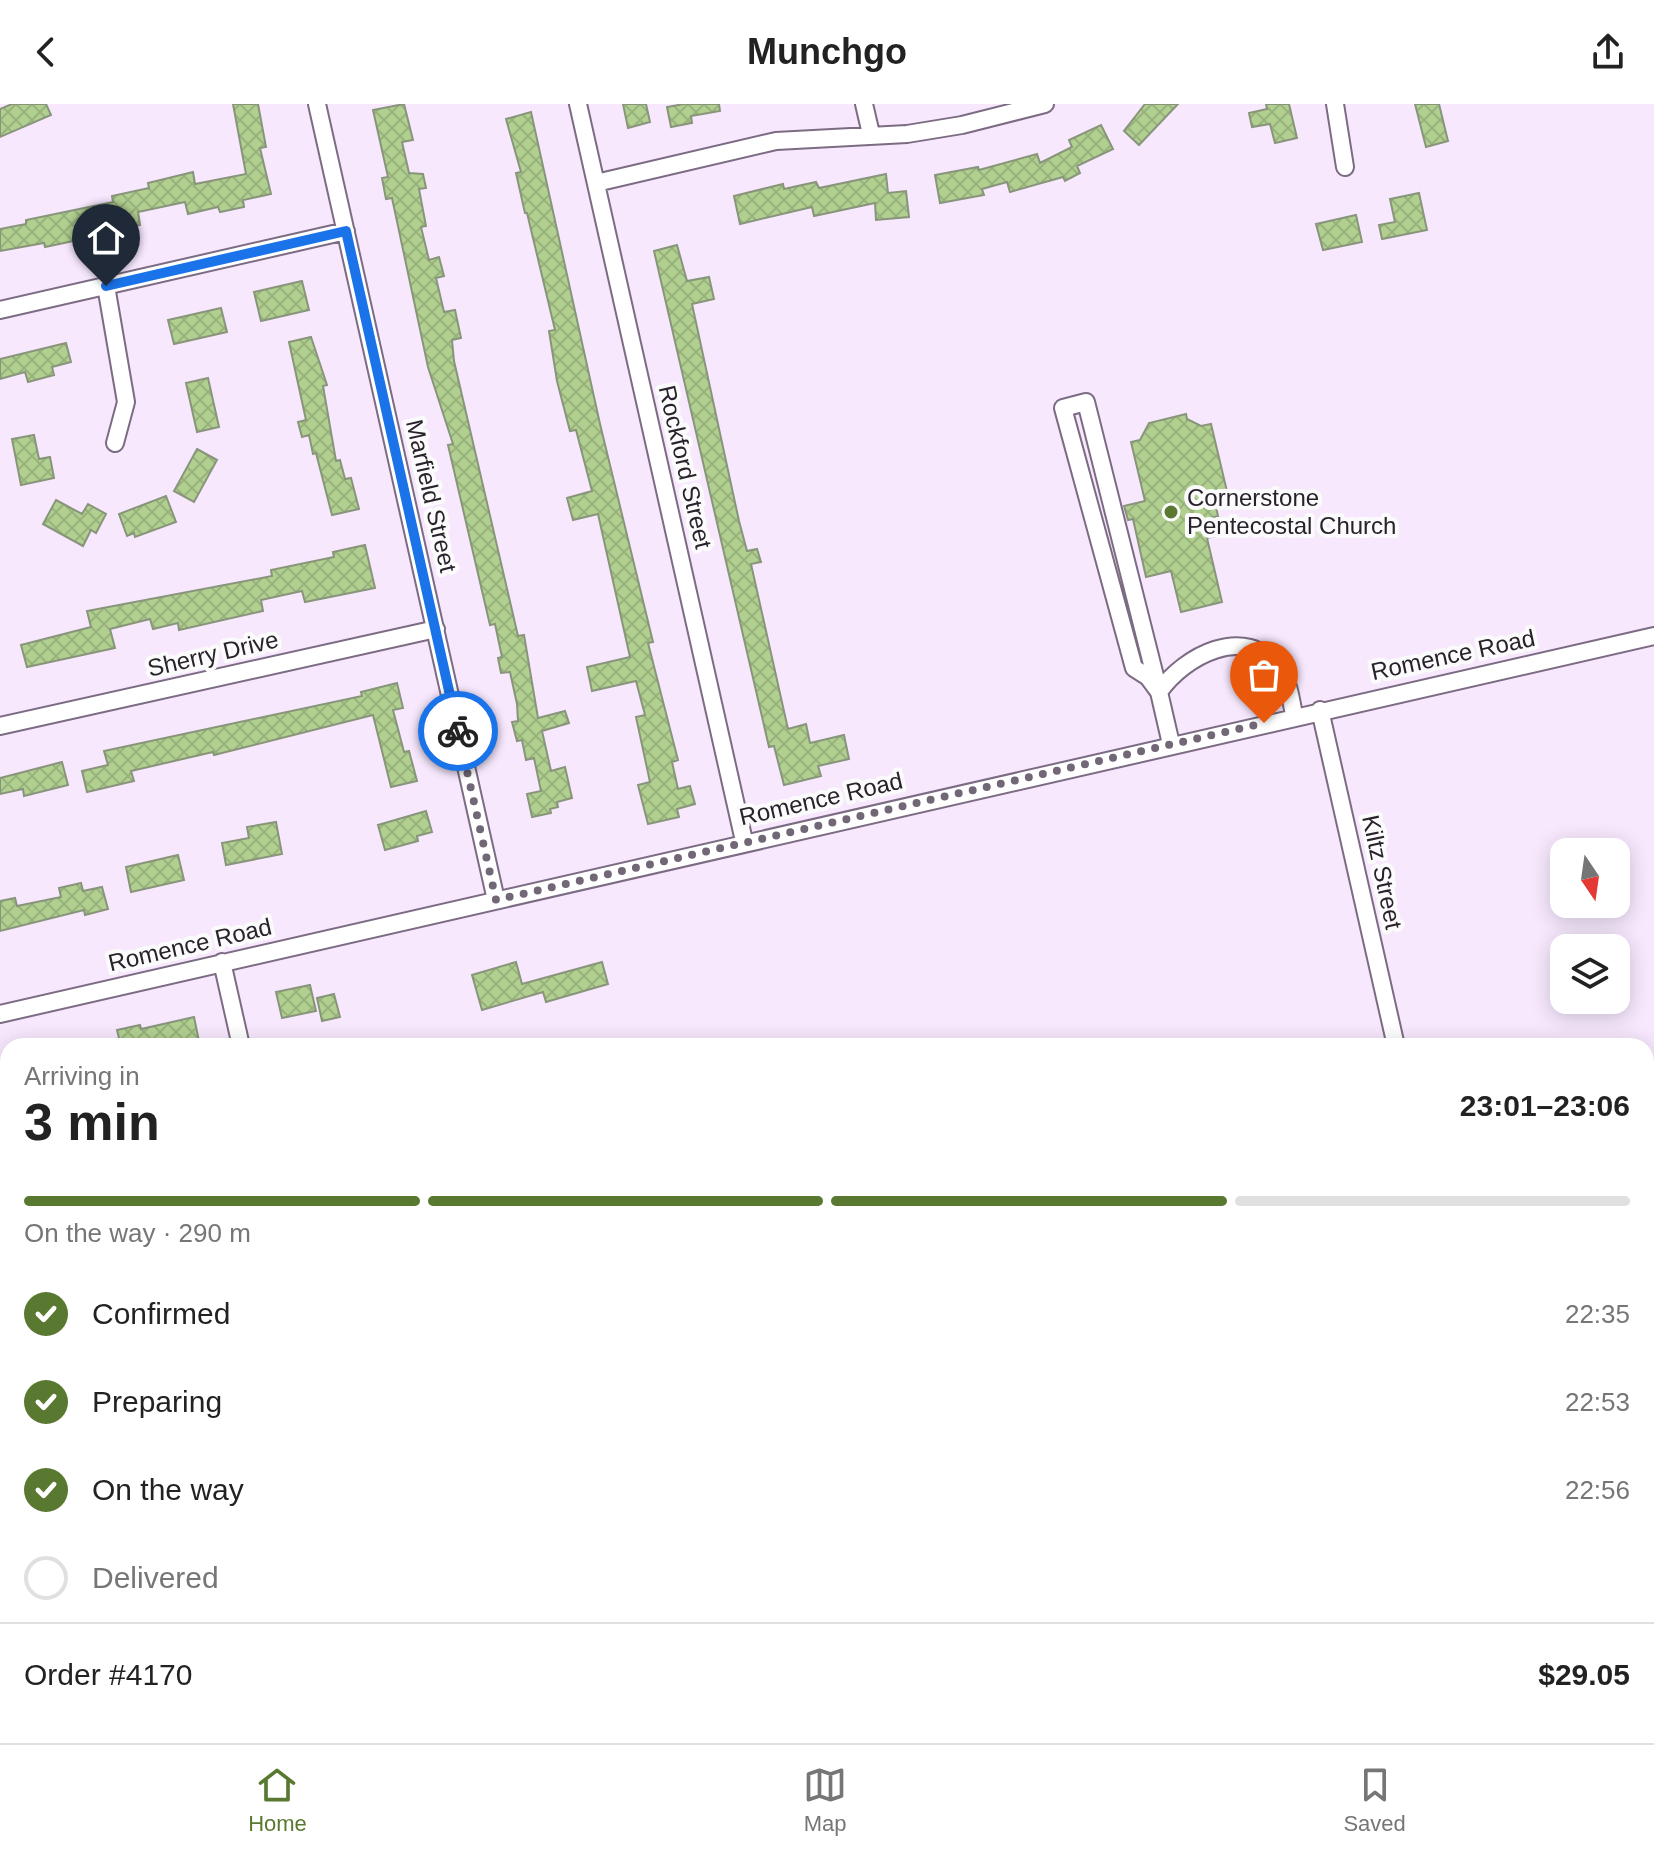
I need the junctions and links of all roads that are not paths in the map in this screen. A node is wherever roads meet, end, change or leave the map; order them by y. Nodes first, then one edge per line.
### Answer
1 (317, 104) edge
2 (578, 104) edge
3 (864, 104) edge
4 (1045, 104) edge
5 (1335, 104) edge
6 (871, 134) junction
7 (1345, 167) dead end
8 (596, 183) junction
9 (346, 231) junction
10 (106, 286) junction
11 (0, 310) edge
12 (115, 443) dead end
13 (436, 629) junction
14 (1654, 636) edge
15 (1159, 692) junction
16 (1320, 710) junction
17 (1294, 715) junction
18 (0, 726) edge
19 (1171, 744) junction
20 (744, 841) junction
21 (496, 900) junction
22 (222, 962) junction
23 (0, 1014) edge
24 (239, 1038) edge
25 (1394, 1038) edge

1 - 9 street, Marfield Street
2 - 8 street, Rockford Street
3 - 6 street
4 - 6 street
5 - 7 street
6 - 8 street
8 - 20 street, Rockford Street
9 - 10 street
9 - 13 street, Marfield Street
10 - 11 street
10 - 12 street
13 - 18 street, Sherry Drive
13 - 21 street, Marfield Street
14 - 16 street, Romence Road
15 - 15 street
15 - 17 street
15 - 19 street
16 - 17 street, Romence Road
16 - 25 street, Kiltz Street
17 - 19 street, Romence Road
19 - 20 street, Romence Road
20 - 21 street, Romence Road
21 - 22 street, Romence Road
22 - 23 street, Romence Road
22 - 24 street

